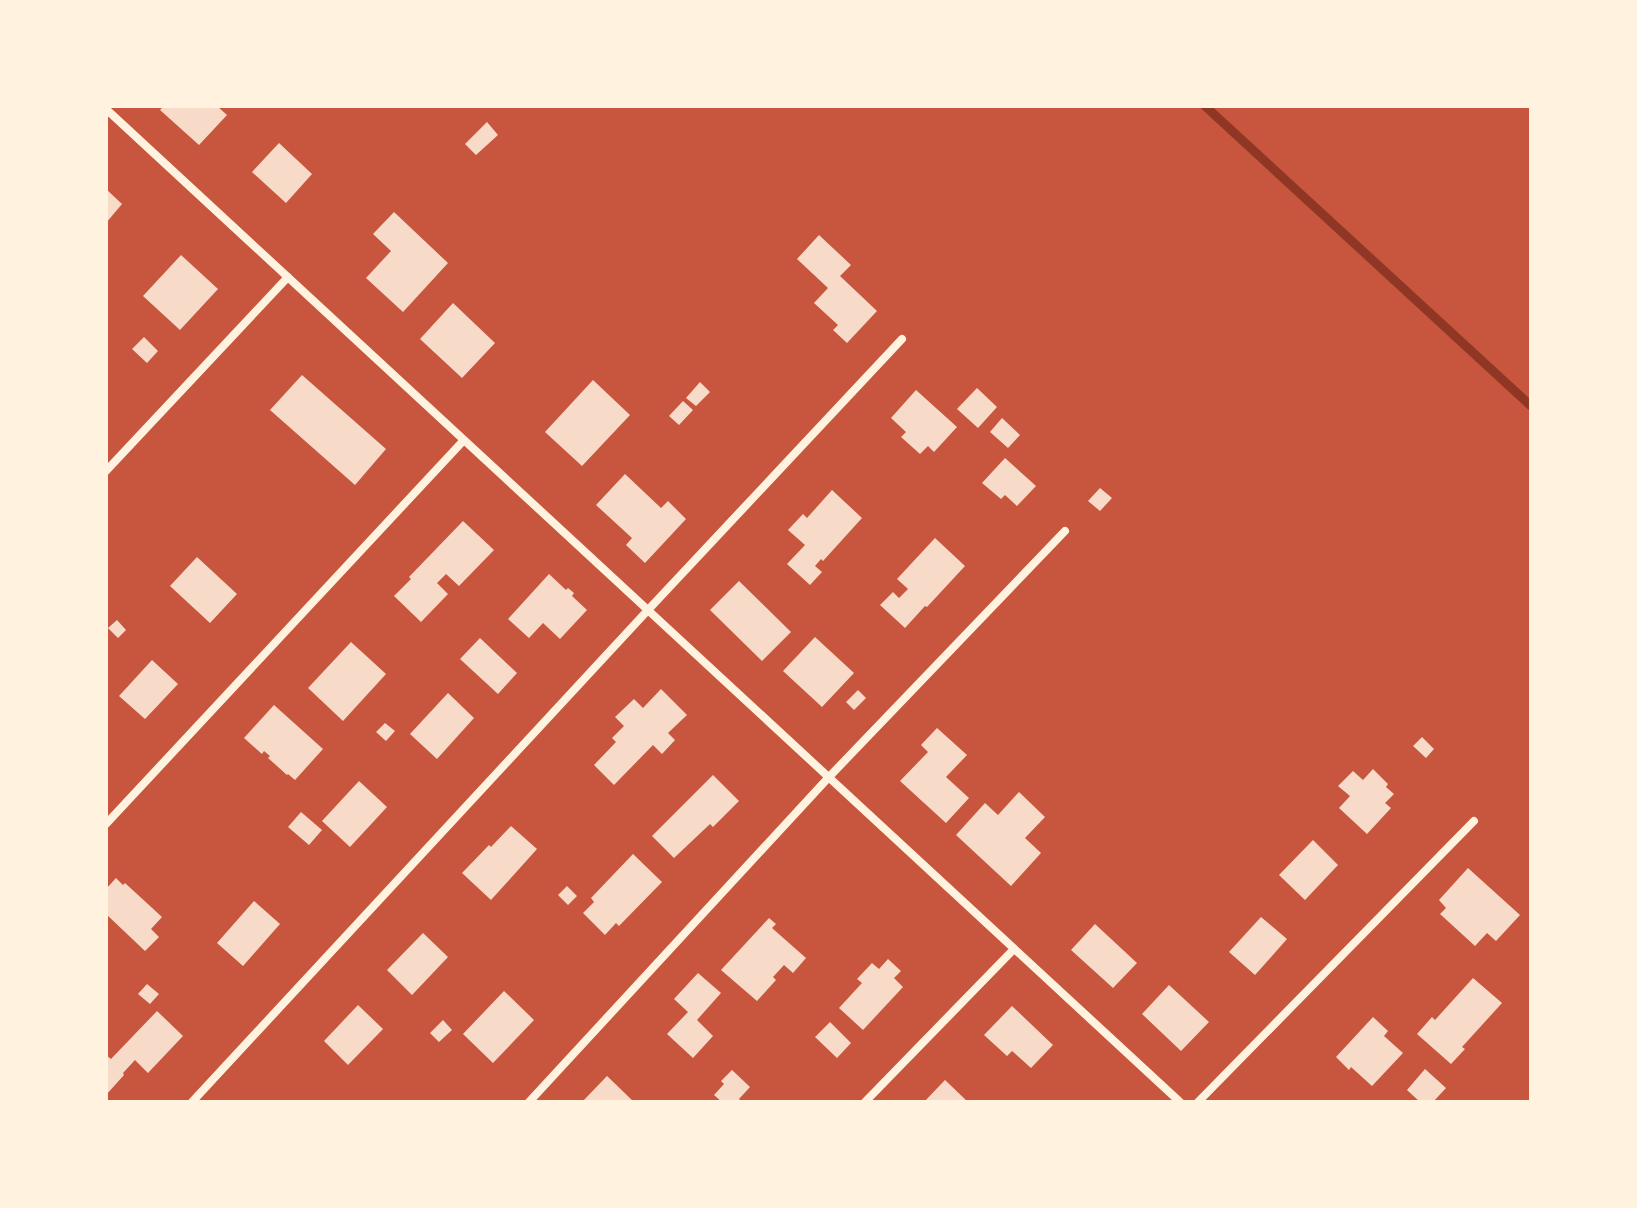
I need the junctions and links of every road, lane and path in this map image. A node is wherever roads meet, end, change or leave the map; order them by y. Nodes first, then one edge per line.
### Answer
1 (107, 109) edge
2 (288, 277) junction
3 (902, 339) dead end
4 (464, 440) junction
5 (106, 471) edge
6 (1065, 531) dead end
7 (648, 610) junction
8 (829, 777) junction
9 (1474, 821) dead end
10 (106, 824) edge
11 (1014, 949) junction
12 (192, 1102) edge
13 (529, 1102) edge
14 (865, 1102) edge
15 (1180, 1102) edge
16 (1198, 1102) edge

1 - 2 street
2 - 4 street
2 - 5 street
3 - 7 street
4 - 7 street
4 - 10 street
6 - 8 street
7 - 8 street
7 - 12 street
8 - 11 street
8 - 13 street
9 - 16 street
11 - 14 street
11 - 15 street

